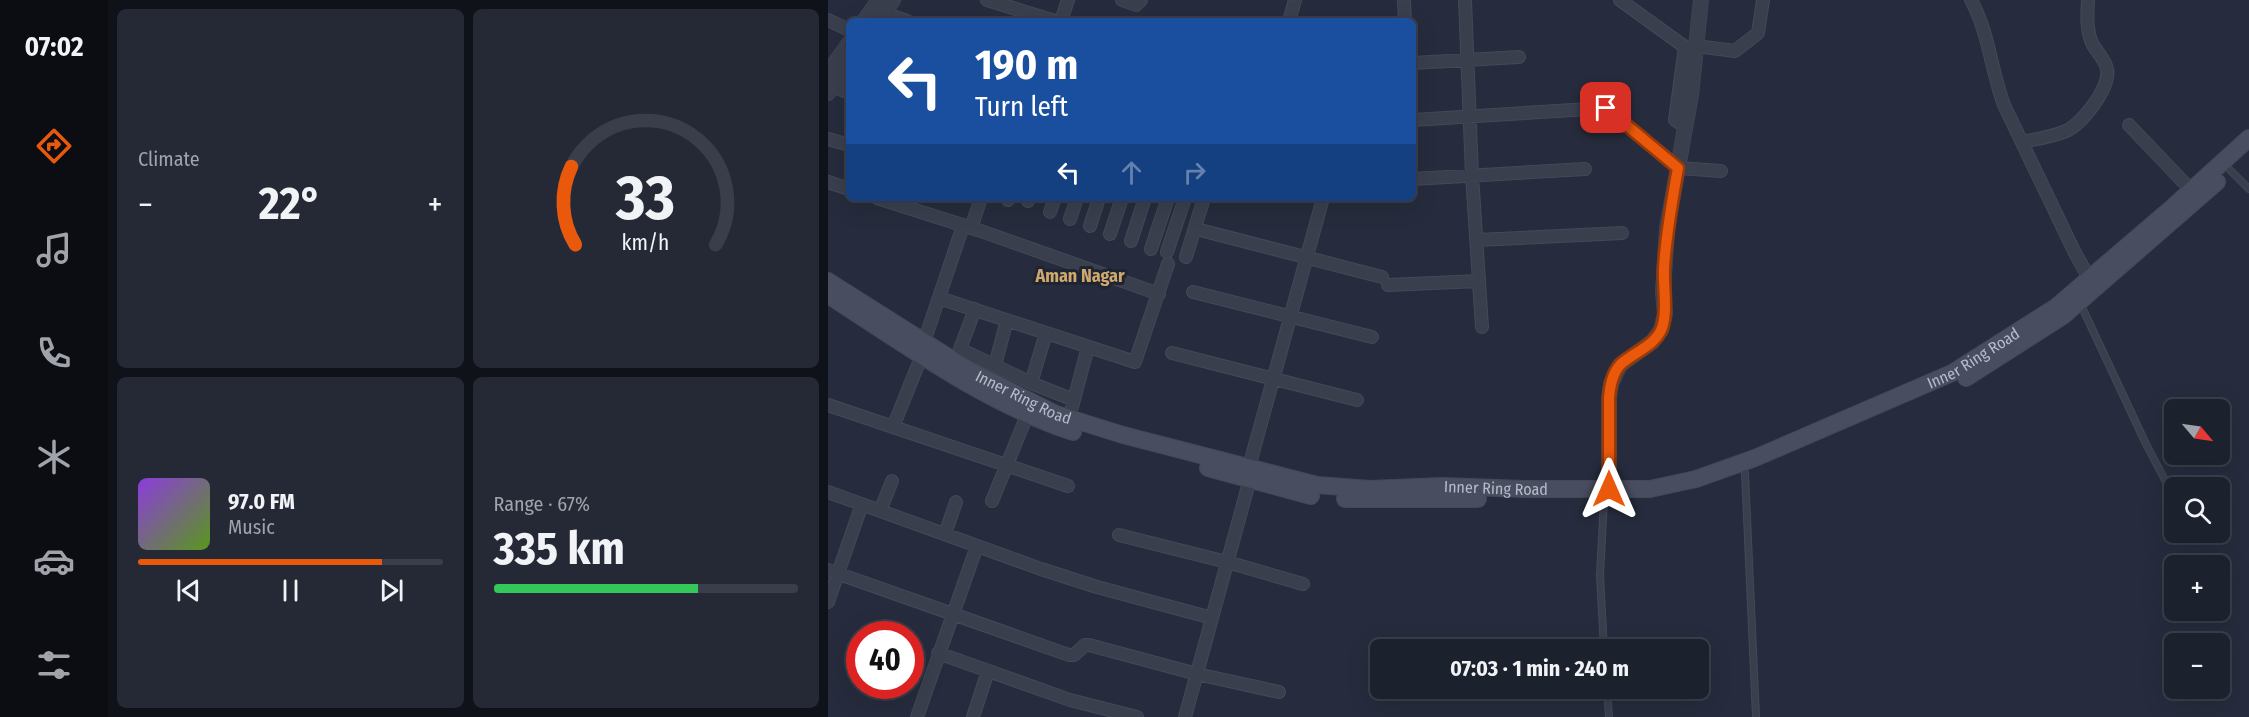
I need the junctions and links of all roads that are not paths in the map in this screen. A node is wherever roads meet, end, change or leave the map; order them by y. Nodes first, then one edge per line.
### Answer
1 (893, 0) edge
2 (987, 0) edge
3 (1068, 0) edge
4 (1122, 0) edge
5 (1141, 0) edge
6 (1295, 0) edge
7 (1465, 0) edge
8 (1620, 0) edge
9 (1701, 0) edge
10 (1763, 0) edge
11 (1971, 0) edge
12 (2088, 0) edge
13 (1404, 2) dead end
14 (880, 12) edge
15 (898, 18) edge
16 (1045, 18) edge
17 (1062, 18) edge
18 (1290, 18) edge
19 (1405, 18) edge
20 (828, 20) edge
21 (846, 29) edge
22 (1696, 46) junction
23 (846, 49) edge
24 (1520, 57) dead end
25 (1468, 61) junction
26 (1416, 63) edge
27 (846, 66) edge
28 (830, 84) edge
29 (846, 92) edge
30 (1471, 116) junction
31 (1416, 120) edge
32 (2129, 125) dead end
33 (1685, 127) junction
34 (2249, 138) edge
35 (828, 139) edge
36 (2022, 142) junction
37 (846, 144) edge
38 (2249, 153) edge
39 (1678, 168) junction
40 (1585, 169) dead end
41 (2230, 170) junction
42 (1721, 171) dead end
43 (1472, 175) junction
44 (1416, 179) edge
45 (828, 182) edge
46 (846, 188) edge
47 (2249, 189) edge
48 (2191, 190) junction
49 (886, 201) edge
50 (980, 201) edge
51 (1053, 201) edge
52 (1076, 201) edge
53 (1098, 201) edge
54 (1121, 201) edge
55 (1144, 201) edge
56 (1167, 201) edge
57 (1184, 201) edge
58 (1203, 201) edge
59 (1322, 201) edge
60 (1050, 212) dead end
61 (1070, 219) dead end
62 (1090, 226) dead end
63 (967, 227) junction
64 (1203, 231) dead end
65 (1622, 233) dead end
66 (1110, 234) dead end
67 (1477, 240) junction
68 (1131, 241) dead end
69 (1151, 249) dead end
70 (1186, 257) dead end
71 (1308, 259) junction
72 (2089, 278) junction
73 (828, 281) edge
74 (1479, 281) junction
75 (1193, 292) dead end
76 (1159, 294) junction
77 (828, 295) edge
78 (939, 298) junction
79 (2079, 302) junction
80 (975, 309) junction
81 (1291, 318) junction
82 (1007, 320) junction
83 (1482, 327) dead end
84 (1046, 333) junction
85 (1372, 337) dead end
86 (1088, 347) junction
87 (923, 349) junction
88 (1172, 353) dead end
89 (995, 365) junction
90 (1274, 377) junction
91 (1031, 383) junction
92 (1074, 400) junction
93 (1357, 400) dead end
94 (828, 405) edge
95 (1028, 413) junction
96 (1069, 418) junction
97 (893, 427) junction
98 (1006, 466) junction
99 (1249, 473) junction
100 (1745, 473) junction
101 (2164, 479) edge
102 (892, 481) dead end
103 (1068, 486) dead end
104 (828, 492) edge
105 (1606, 495) junction
106 (992, 501) dead end
107 (956, 502) dead end
108 (862, 504) junction
109 (880, 511) junction
110 (945, 534) junction
111 (1119, 535) dead end
112 (977, 546) junction
113 (1227, 562) junction
114 (833, 572) edge
115 (1303, 584) dead end
116 (828, 602) edge
117 (952, 614) junction
118 (1212, 618) junction
119 (1603, 639) edge
120 (938, 653) junction
121 (988, 671) junction
122 (1197, 674) junction
123 (1279, 692) dead end
124 (1608, 699) edge
125 (917, 717) edge
126 (973, 717) edge
127 (1137, 717) edge
128 (1185, 717) edge
129 (1609, 717) edge
130 (1756, 717) edge

1 - 14 street
2 - 16 street
3 - 17 street
4 - 5 street
6 - 18 street
7 - 25 street
8 - 33 street
9 - 22 street
10 - 22 street
11 - 36 street
12 - 36 street
13 - 19 street
14 - 15 street
20 - 21 street
22 - 33 street
23 - 28 street
24 - 25 street
25 - 26 street
25 - 30 street
27 - 28 street
28 - 29 street
30 - 31 street
30 - 39 street
30 - 43 street
32 - 48 street
33 - 39 street
34 - 48 main road, Inner Ring Road
35 - 37 street
36 - 72 street
38 - 41 main road, Inner Ring Road
39 - 42 street
39 - 105 street
40 - 43 street
41 - 47 lane
41 - 79 main road, Inner Ring Road
43 - 44 street
43 - 67 street
45 - 46 street
48 - 72 main road, Inner Ring Road
49 - 63 street
50 - 63 street
51 - 60 street
52 - 61 street
53 - 62 street
54 - 66 street
55 - 68 street
56 - 69 street
57 - 76 street
58 - 70 street
59 - 71 street
63 - 76 street
63 - 78 street
64 - 71 street
65 - 67 street
67 - 74 street
71 - 74 street
71 - 81 street
72 - 105 main road, Inner Ring Road
73 - 87 main road, Inner Ring Road
74 - 83 street
75 - 81 street
76 - 86 street
77 - 87 main road, Inner Ring Road
78 - 80 street
78 - 87 street
79 - 100 main road, Inner Ring Road
79 - 101 lane
80 - 82 street
80 - 89 street
81 - 85 street
81 - 90 street
82 - 84 street
82 - 89 street
84 - 86 street
84 - 91 street
86 - 92 street
87 - 95 main road, Inner Ring Road
87 - 96 main road, Inner Ring Road
87 - 97 street
88 - 90 street
89 - 91 street
90 - 93 street
90 - 99 street
91 - 92 street
92 - 96 street
94 - 97 street
95 - 98 street
95 - 99 main road, Inner Ring Road
96 - 99 main road, Inner Ring Road
97 - 98 street
98 - 103 street
98 - 106 street
99 - 105 main road, Inner Ring Road
99 - 113 street
100 - 105 main road, Inner Ring Road
100 - 130 lane
102 - 109 street
104 - 108 street
105 - 119 lane
107 - 110 street
108 - 109 street
108 - 114 street
109 - 110 street
110 - 112 street
111 - 113 street
112 - 117 street
112 - 118 street
113 - 115 street
113 - 118 street
114 - 116 street
114 - 117 street
117 - 120 street
117 - 122 street
118 - 122 street
120 - 121 street
120 - 125 street
121 - 126 street
121 - 127 street
122 - 123 street
122 - 128 street
124 - 129 lane

